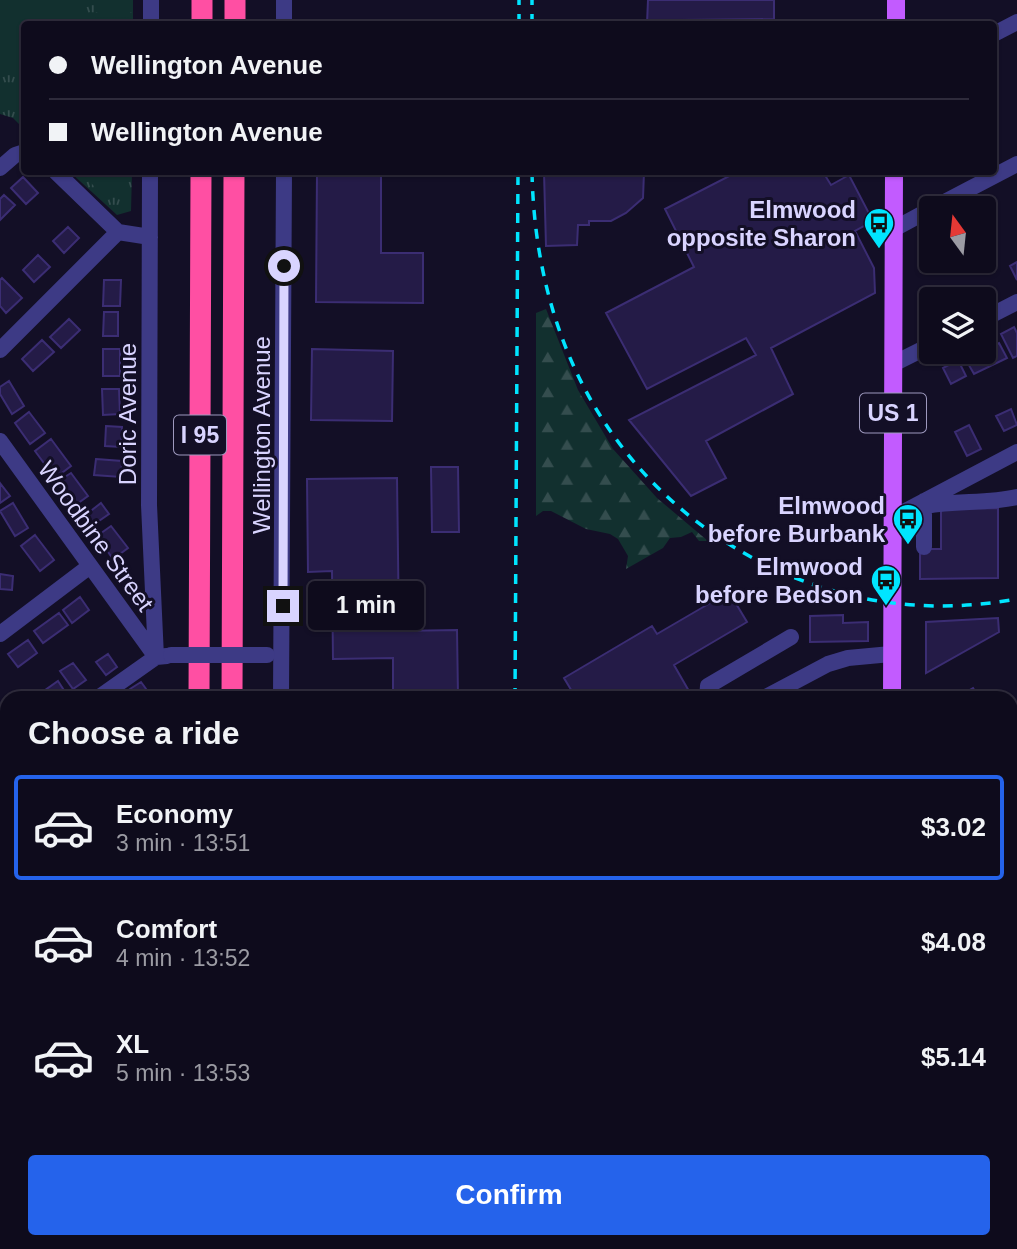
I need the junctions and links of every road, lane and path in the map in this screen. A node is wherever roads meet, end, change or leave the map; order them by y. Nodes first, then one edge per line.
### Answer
1 (152, 0) edge
2 (202, 0) edge
3 (235, 0) edge
4 (284, 0) edge
5 (896, 0) edge
6 (151, 21) edge
7 (202, 21) edge
8 (235, 21) edge
9 (284, 21) edge
10 (895, 21) edge
11 (1017, 22) edge
12 (997, 32) edge
13 (21, 153) edge
14 (1017, 164) edge
15 (0, 168) edge
16 (59, 175) edge
17 (150, 175) edge
18 (201, 175) edge
19 (234, 175) edge
20 (284, 175) edge
21 (894, 175) edge
22 (996, 175) edge
23 (997, 175) edge
24 (957, 196) edge
25 (919, 216) edge
26 (894, 229) junction
27 (118, 232) junction
28 (149, 237) junction
29 (1017, 302) edge
30 (996, 312) edge
31 (0, 350) edge
32 (919, 351) edge
33 (893, 364) junction
34 (0, 441) edge
35 (1017, 452) edge
36 (1017, 497) edge
37 (924, 504) junction
38 (894, 517) junction
39 (924, 547) dead end
40 (90, 566) junction
41 (0, 634) edge
42 (791, 637) dead end
43 (891, 654) junction
44 (275, 655) junction
45 (163, 656) junction
46 (109, 691) edge
47 (199, 691) edge
48 (232, 691) edge
49 (280, 691) edge
50 (708, 691) edge
51 (777, 691) edge
52 (892, 691) edge

1 - 6 street
2 - 7 highway
3 - 8 highway
4 - 9 street
5 - 10 main road
11 - 12 street
13 - 15 street
14 - 23 street
16 - 27 street
17 - 28 street, Doric Avenue
18 - 47 highway, I 95
19 - 48 highway, I 95
20 - 44 street, Wellington Avenue
21 - 26 main road, US 1
22 - 24 street
25 - 26 street
26 - 33 main road, US 1
27 - 28 street
27 - 31 street
28 - 45 street, Doric Avenue
29 - 30 street
32 - 33 street
33 - 38 main road, US 1
34 - 40 street, Woodbine Street
35 - 37 street
36 - 37 street
37 - 38 street
37 - 39 street
38 - 43 main road, US 1
40 - 41 street
40 - 45 street, Woodbine Street
42 - 50 street
43 - 51 street
43 - 52 main road, US 1
44 - 45 street, bridge
44 - 49 street, Wellington Avenue
45 - 46 street

